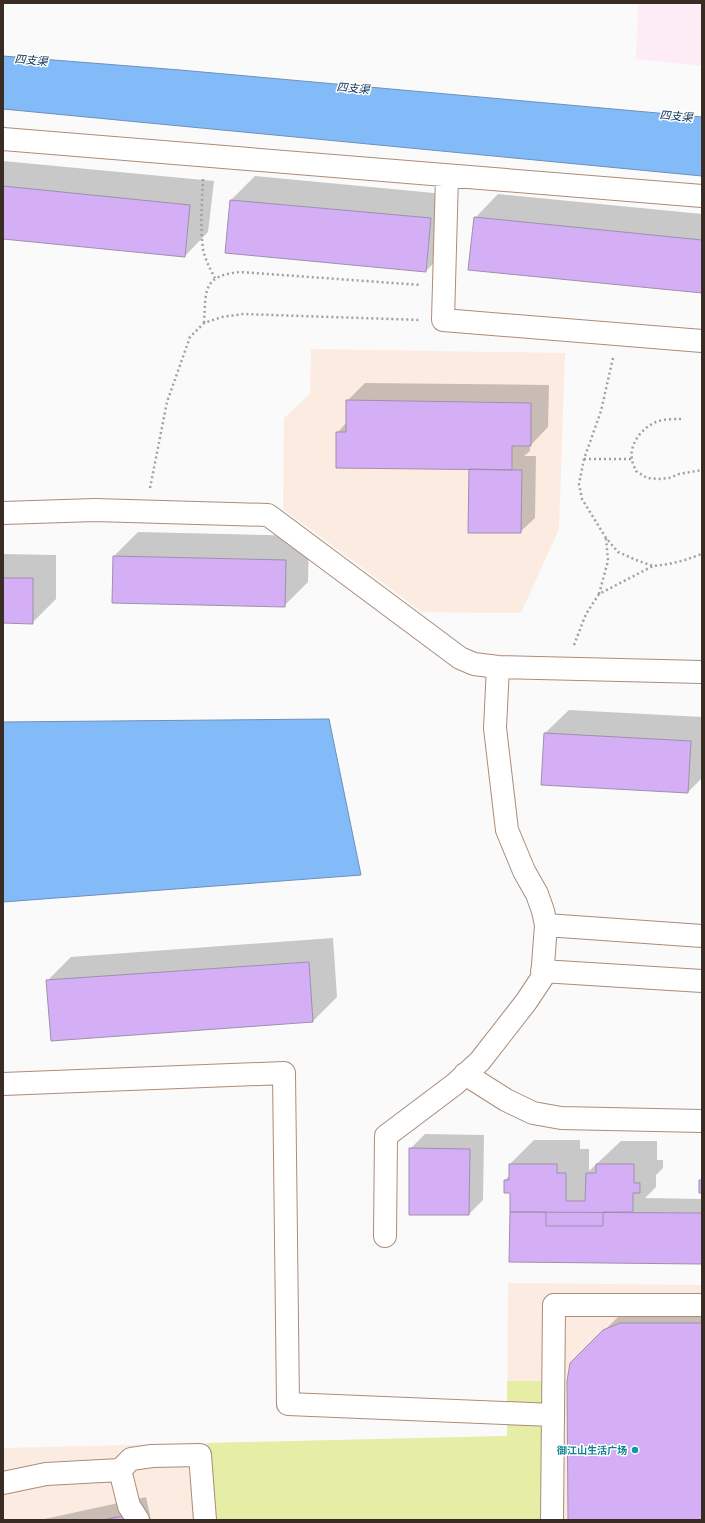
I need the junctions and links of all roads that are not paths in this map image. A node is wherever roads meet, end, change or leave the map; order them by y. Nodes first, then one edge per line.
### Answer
1 (3, 139) edge
2 (447, 176) junction
3 (702, 196) edge
4 (702, 341) edge
5 (3, 513) edge
6 (498, 667) junction
7 (702, 672) edge
8 (546, 925) junction
9 (702, 936) edge
10 (542, 971) junction
11 (702, 981) edge
12 (465, 1074) junction
13 (3, 1084) edge
14 (702, 1121) edge
15 (385, 1236) dead end
16 (702, 1305) edge
17 (553, 1415) junction
18 (120, 1470) junction
19 (3, 1483) edge
20 (138, 1520) edge
21 (205, 1520) edge
22 (552, 1520) edge

1 - 2 lane
2 - 3 lane
2 - 4 lane
5 - 6 lane
6 - 7 lane
6 - 8 lane
8 - 9 lane
8 - 10 lane
10 - 11 lane
10 - 12 lane
12 - 14 lane
12 - 15 lane
13 - 17 lane
16 - 17 lane
17 - 22 lane
18 - 19 lane
18 - 20 lane
18 - 21 lane

